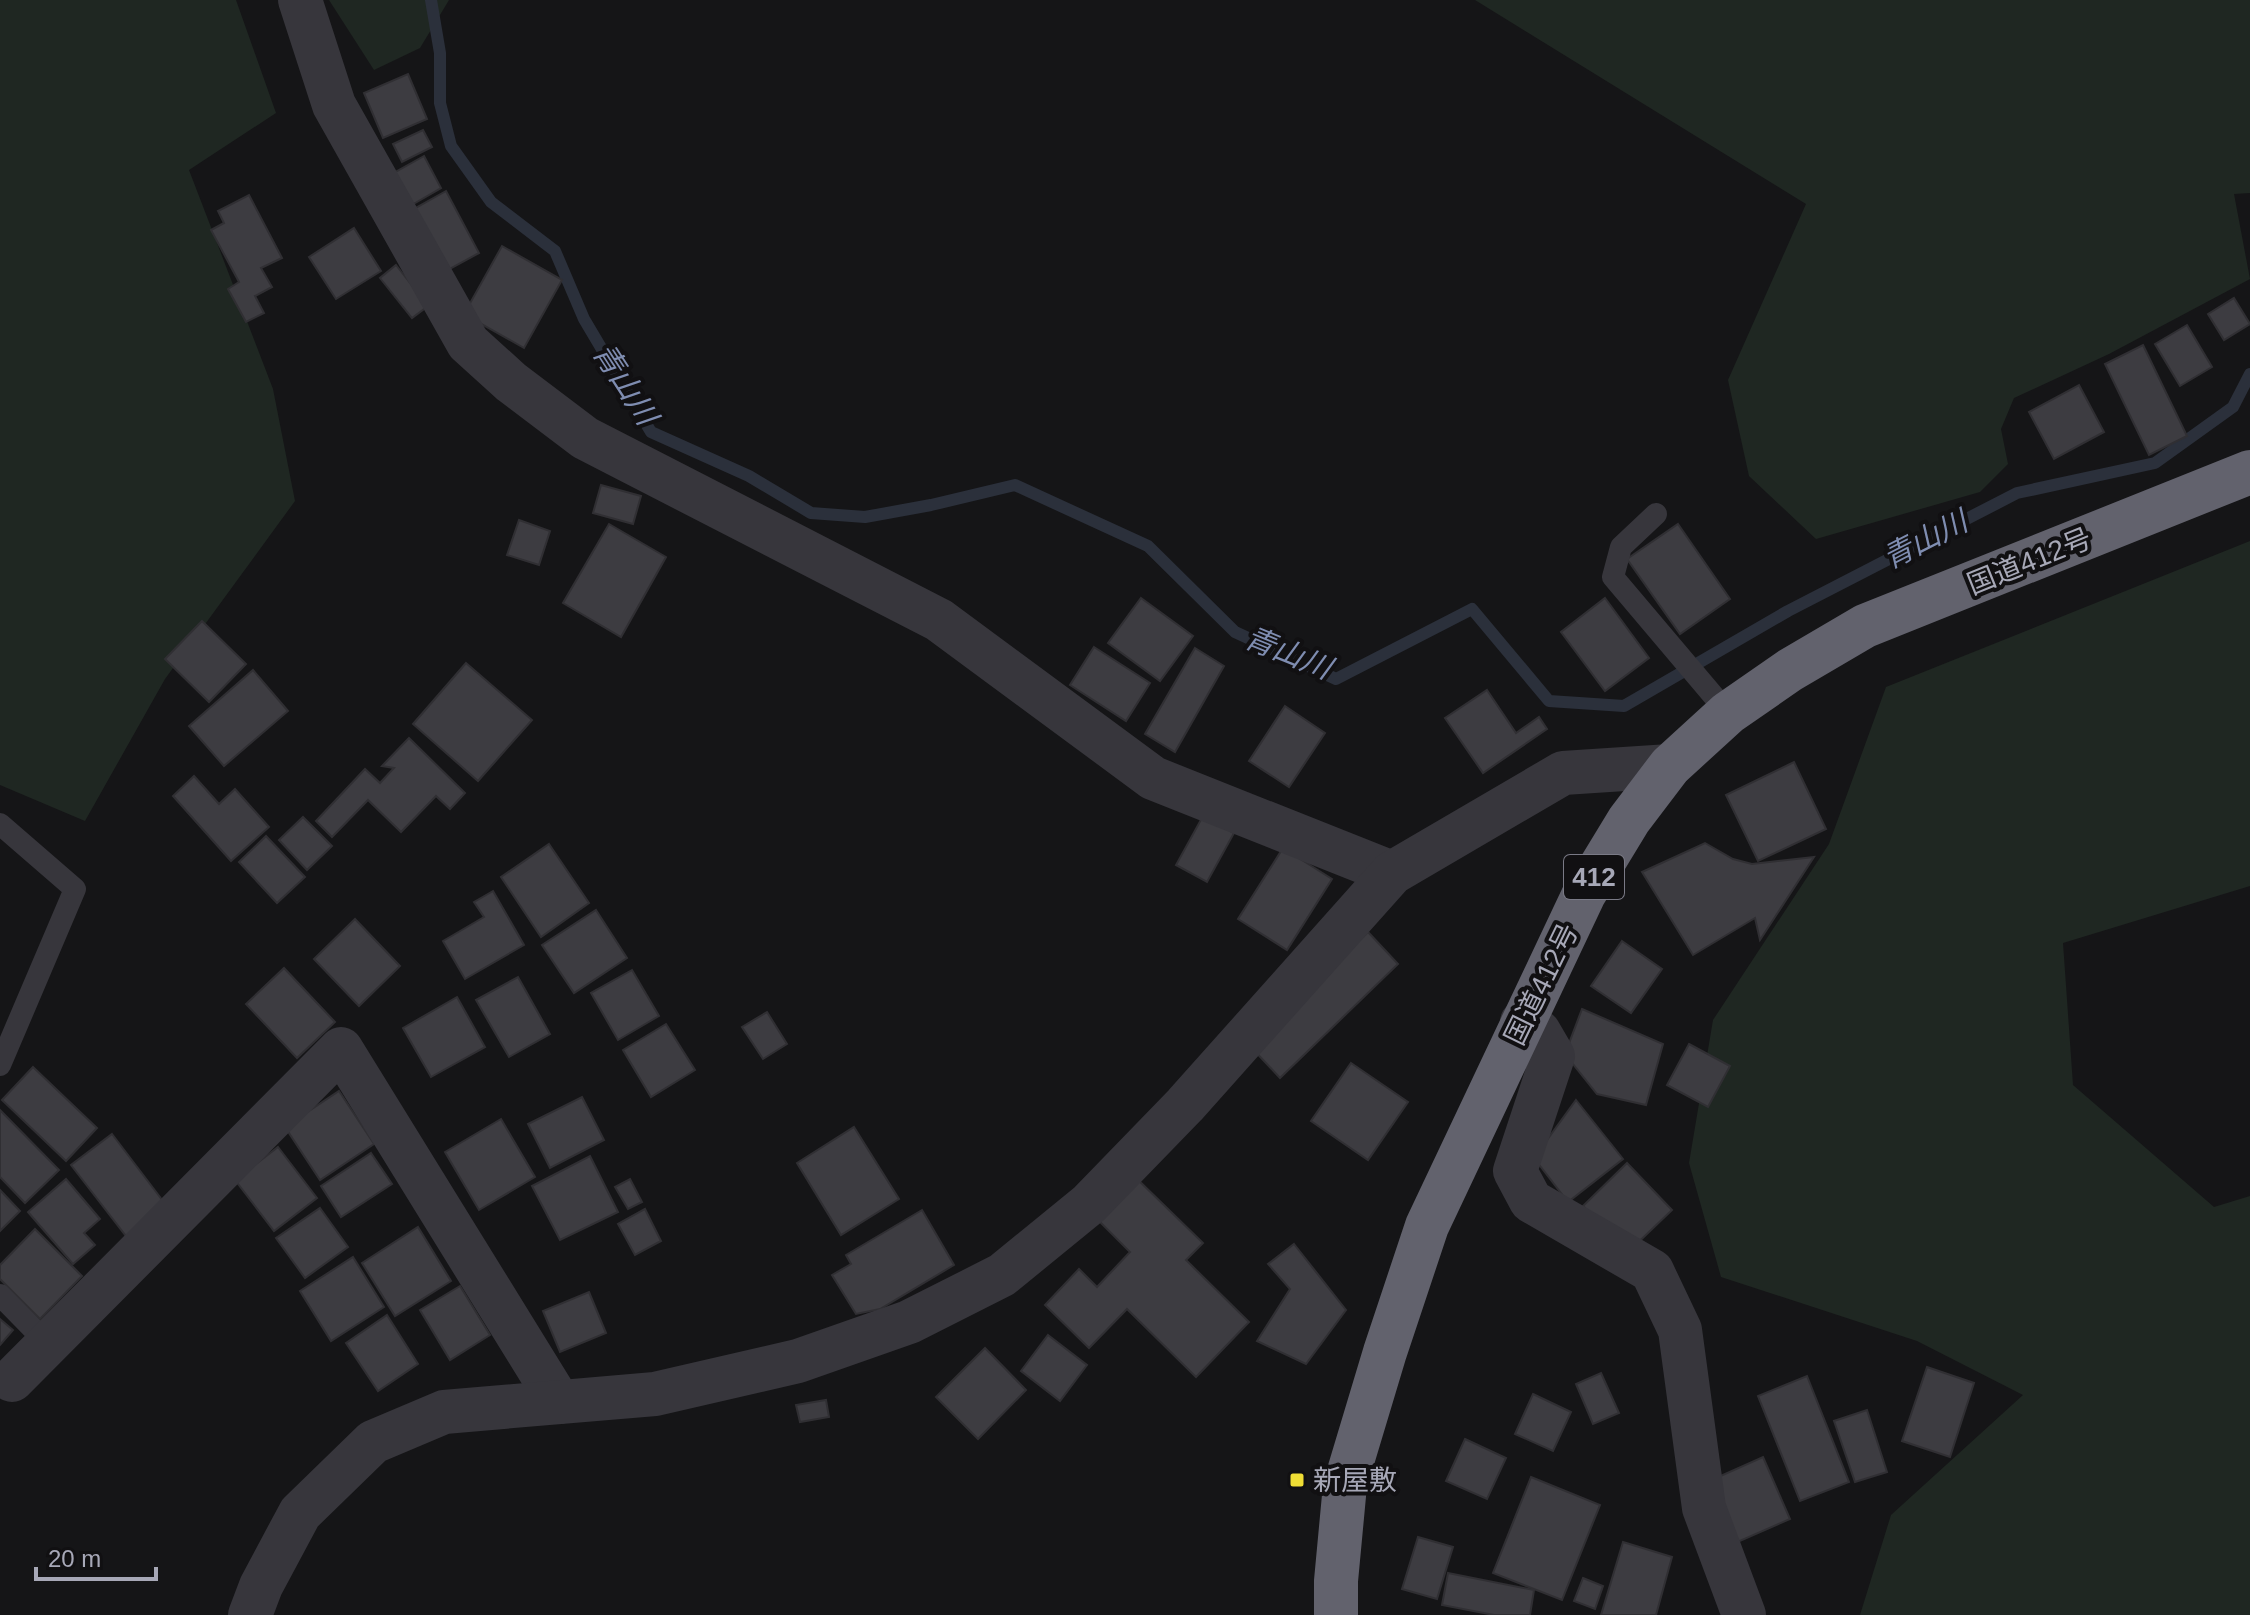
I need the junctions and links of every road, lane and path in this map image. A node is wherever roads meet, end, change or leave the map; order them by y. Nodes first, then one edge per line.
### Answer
1 (300, 0) edge
2 (2250, 472) edge
3 (1656, 514) dead end
4 (1728, 713) junction
5 (1670, 766) junction
6 (0, 824) edge
7 (1392, 873) junction
8 (1522, 1022) junction
9 (0, 1065) edge
10 (0, 1295) edge
11 (48, 1344) junction
12 (12, 1380) dead end
13 (559, 1402) junction
14 (250, 1615) edge
15 (1336, 1615) edge
16 (1744, 1615) edge

1 - 7 street
2 - 4 highway, 国道412号 / 412
3 - 4 lane
4 - 5 highway, 国道412号 / 412
5 - 7 street
5 - 8 highway, 国道412号 / 412
6 - 9 lane
7 - 13 street
8 - 15 highway, 国道412号 / 412
8 - 16 street
10 - 11 lane
11 - 12 street
11 - 13 street
13 - 14 street

